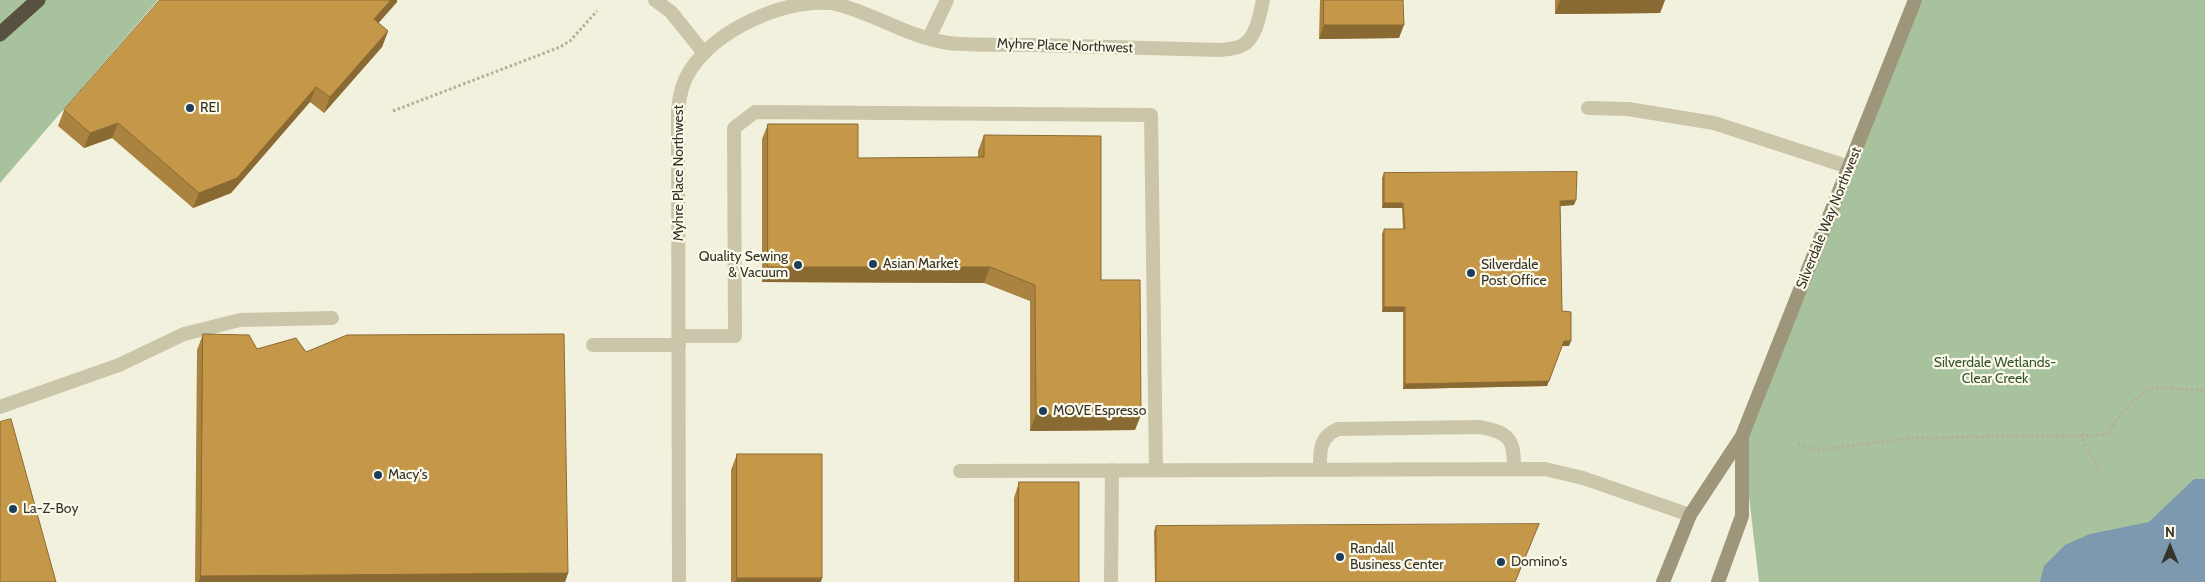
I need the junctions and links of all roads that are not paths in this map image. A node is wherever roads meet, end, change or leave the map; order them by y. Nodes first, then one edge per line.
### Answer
1 (38, 0) edge
2 (655, 0) edge
3 (947, 0) edge
4 (1263, 0) edge
5 (1915, 0) edge
6 (827, 1) edge
7 (0, 34) edge
8 (929, 38) junction
9 (704, 52) junction
10 (1588, 108) dead end
11 (1849, 167) junction
12 (332, 318) dead end
13 (679, 340) junction
14 (593, 345) dead end
15 (0, 407) edge
16 (1742, 436) junction
17 (1320, 469) junction
18 (1514, 469) junction
19 (1112, 470) junction
20 (1156, 470) junction
21 (960, 471) dead end
22 (1690, 515) junction
23 (679, 582) edge
24 (1110, 582) edge
25 (1663, 582) edge
26 (1718, 582) edge

1 - 7 highway
2 - 9 street
3 - 8 street
4 - 8 street, Myhre Place Northwest
5 - 11 main road, Silverdale Way Northwest
6 - 8 street, Myhre Place Northwest
6 - 9 street, Myhre Place Northwest
9 - 13 street, Myhre Place Northwest
10 - 11 street
11 - 16 main road, Silverdale Way Northwest
12 - 15 street
13 - 14 street
13 - 20 street
13 - 23 street, Myhre Place Northwest
16 - 22 main road, Silverdale Way Northwest
16 - 26 main road, Silverdale Way Northwest
17 - 18 street
17 - 18 street
17 - 20 street
18 - 22 street
19 - 20 street
19 - 21 street
19 - 24 street
22 - 25 main road, Silverdale Way Northwest

